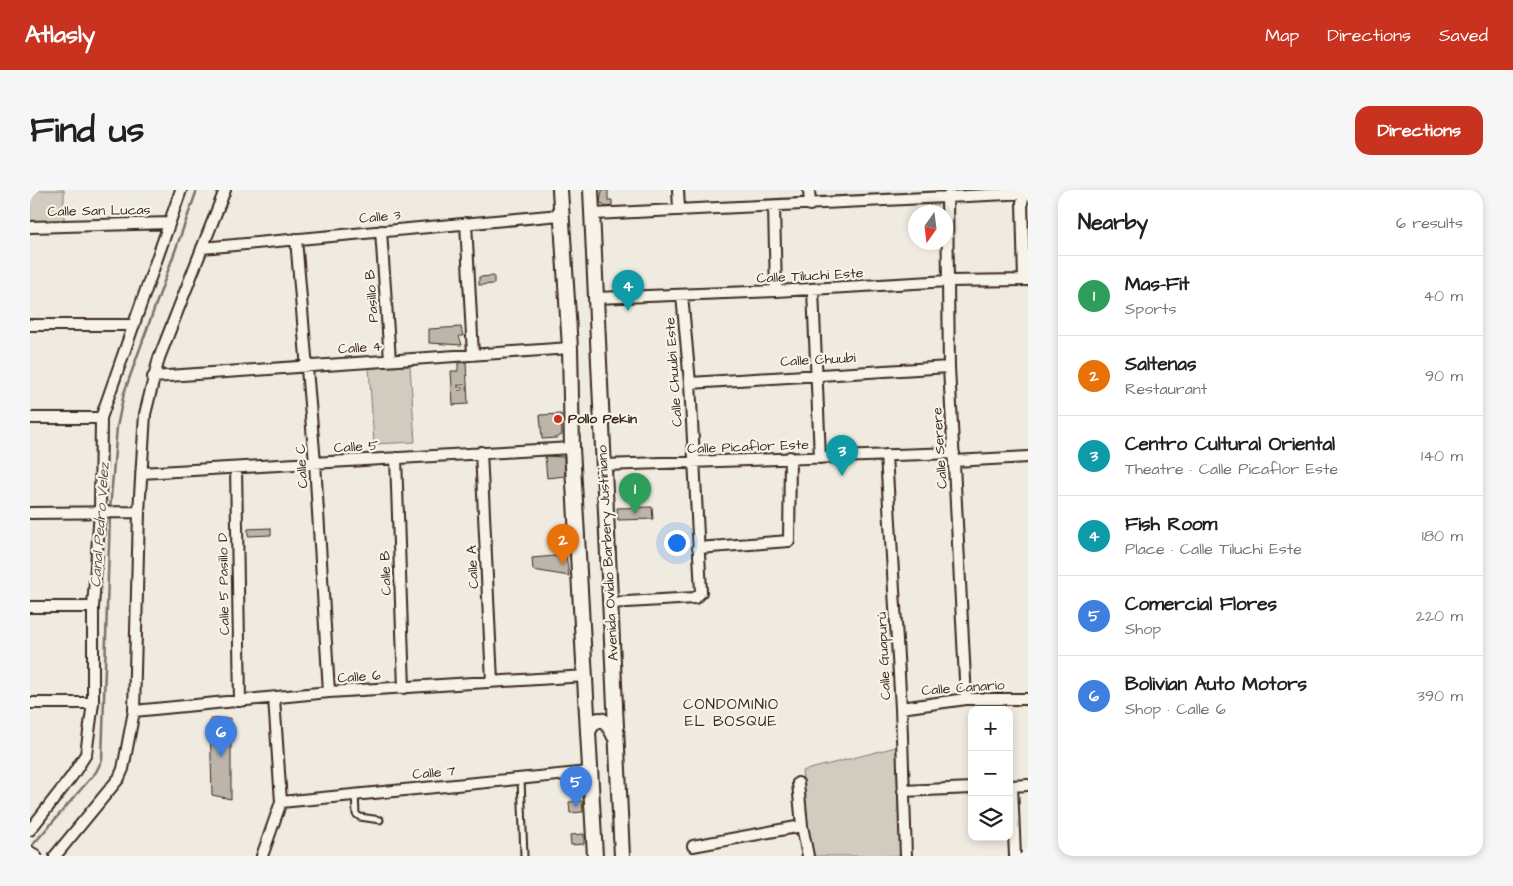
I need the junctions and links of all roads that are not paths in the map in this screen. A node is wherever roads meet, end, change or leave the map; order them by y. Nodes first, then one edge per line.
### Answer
1 (181, 190) edge
2 (225, 190) edge
3 (560, 190) edge
4 (591, 190) edge
5 (678, 190) edge
6 (809, 190) edge
7 (1026, 192) edge
8 (943, 194) edge
9 (810, 205) junction
10 (774, 207) junction
11 (679, 209) junction
12 (593, 214) junction
13 (560, 215) junction
14 (169, 223) junction
15 (466, 223) junction
16 (30, 226) edge
17 (381, 231) junction
18 (296, 239) junction
19 (202, 248) junction
20 (1026, 280) edge
21 (949, 281) junction
22 (814, 290) junction
23 (776, 291) junction
24 (682, 295) junction
25 (596, 298) junction
26 (30, 324) edge
27 (134, 325) junction
28 (570, 348) junction
29 (473, 355) junction
30 (390, 360) junction
31 (308, 365) junction
32 (949, 367) junction
33 (818, 374) junction
34 (153, 377) junction
35 (690, 383) junction
36 (30, 418) edge
37 (101, 418) junction
38 (572, 448) junction
39 (481, 452) junction
40 (886, 455) junction
41 (790, 457) junction
42 (954, 457) junction
43 (1028, 457) edge
44 (396, 458) junction
45 (820, 458) junction
46 (315, 462) junction
47 (694, 463) junction
48 (604, 465) junction
49 (236, 468) junction
50 (141, 473) junction
51 (104, 511) junction
52 (139, 512) junction
53 (30, 513) edge
54 (698, 548) junction
55 (610, 603) junction
56 (30, 607) edge
57 (93, 608) junction
58 (586, 676) junction
59 (492, 681) junction
60 (404, 688) junction
61 (329, 692) junction
62 (274, 698) junction
63 (966, 699) junction
64 (1028, 699) edge
65 (240, 700) junction
66 (30, 703) edge
67 (93, 703) junction
68 (588, 703) junction
69 (615, 704) junction
70 (901, 708) junction
71 (134, 711) junction
72 (588, 732) junction
73 (616, 740) junction
74 (589, 772) junction
75 (521, 779) junction
76 (798, 783) dead end
77 (1028, 785) edge
78 (1013, 786) edge
79 (968, 788) edge
80 (904, 791) junction
81 (355, 794) junction
82 (1011, 796) edge
83 (281, 802) junction
84 (380, 820) dead end
85 (802, 826) junction
86 (30, 830) edge
87 (693, 846) dead end
88 (30, 853) edge
89 (35, 856) edge
90 (55, 856) edge
91 (262, 856) edge
92 (524, 856) edge
93 (595, 856) edge
94 (622, 856) edge
95 (808, 856) edge
96 (906, 856) edge
97 (1015, 856) edge

1 - 14 street
2 - 19 street
3 - 13 main road, Avenida Ovidio Barbery Justiniano
4 - 12 main road, Avenida Ovidio Barbery Justiniano
5 - 11 street
6 - 9 street
7 - 8 street
7 - 20 street
8 - 9 street
8 - 21 street, Calle Serere
9 - 10 street
10 - 11 street
10 - 23 street
11 - 12 street
12 - 25 main road, Avenida Ovidio Barbery Justiniano
13 - 15 street, Calle 3
13 - 28 main road, Avenida Ovidio Barbery Justiniano
14 - 16 street, Calle San Lucas
14 - 27 street
15 - 17 street, Calle 3
15 - 29 street
17 - 18 street, Calle 3
17 - 30 street, Pasillo B
18 - 19 street, Calle 3
18 - 31 street, Calle C
19 - 34 street
20 - 21 street, Calle Tiluchi Este
21 - 22 street, Calle Tiluchi Este
21 - 32 street, Calle Serere
22 - 23 street, Calle Tiluchi Este
22 - 33 street
23 - 24 street, Calle Tiluchi Este
24 - 25 street, Calle Tiluchi Este
24 - 35 street, Calle Chuubi Este
25 - 48 main road, Avenida Ovidio Barbery Justiniano
26 - 27 street
27 - 37 street
28 - 29 street, Calle 4
28 - 38 main road, Avenida Ovidio Barbery Justiniano
29 - 30 street, Calle 4
30 - 31 street, Calle 4
31 - 34 street, Calle 4
31 - 46 street, Calle C
32 - 33 street, Calle Chuubi
32 - 42 street, Calle Serere
33 - 35 street, Calle Chuubi
33 - 45 street
34 - 50 street
35 - 47 street, Calle Chuubi Este
36 - 37 street
37 - 51 street
38 - 39 street, Calle 5
38 - 58 main road, Avenida Ovidio Barbery Justiniano
39 - 44 street, Calle 5
39 - 59 street, Calle A
40 - 42 street, Calle Picaflor Este
40 - 45 street, Calle Picaflor Este
40 - 70 street, Calle Guapurú
41 - 45 street, Calle Picaflor Este
41 - 47 street, Calle Picaflor Este
41 - 54 street
42 - 43 street, Calle Picaflor Este
42 - 63 street, Calle Serere
44 - 46 street, Calle 5
44 - 60 street, Calle B
46 - 49 street, Calle 5
46 - 61 street, Calle C
47 - 48 street, Calle Picaflor Este
47 - 54 street, Calle Chuubi Este
48 - 55 main road, Avenida Ovidio Barbery Justiniano
49 - 50 street, Calle 5
49 - 65 street, Calle 5 Pasillo D
50 - 52 street
51 - 52 street
51 - 53 street
51 - 57 street
52 - 71 street
54 - 55 street, Calle Chuubi Este
55 - 69 main road, Avenida Ovidio Barbery Justiniano
56 - 57 street
57 - 67 street
58 - 59 street, Calle 6
58 - 68 main road, Avenida Ovidio Barbery Justiniano
59 - 60 street, Calle 6
60 - 61 street, Calle 6
61 - 62 street, Calle 6
62 - 65 street, Calle 6
62 - 83 street
63 - 64 street, Calle Canario
63 - 70 street, Calle Canario
65 - 71 street, Calle 6
66 - 67 street
67 - 86 street
68 - 69 main road
68 - 72 main road, Avenida Ovidio Barbery Justiniano
69 - 73 main road, Avenida Ovidio Barbery Justiniano
70 - 80 street, Calle Guapurú
71 - 90 street
72 - 73 main road
72 - 74 main road, Avenida Ovidio Barbery Justiniano
73 - 94 main road, Avenida Ovidio Barbery Justiniano
74 - 75 street, Calle 7
74 - 93 main road, Avenida Ovidio Barbery Justiniano
75 - 81 street, Calle 7
75 - 92 lane
76 - 85 street
77 - 78 street
79 - 80 street
80 - 96 street, Calle Guapurú
81 - 83 street, Calle 7
81 - 84 lane
82 - 97 street
83 - 91 street
85 - 87 street
85 - 95 street
88 - 89 street

